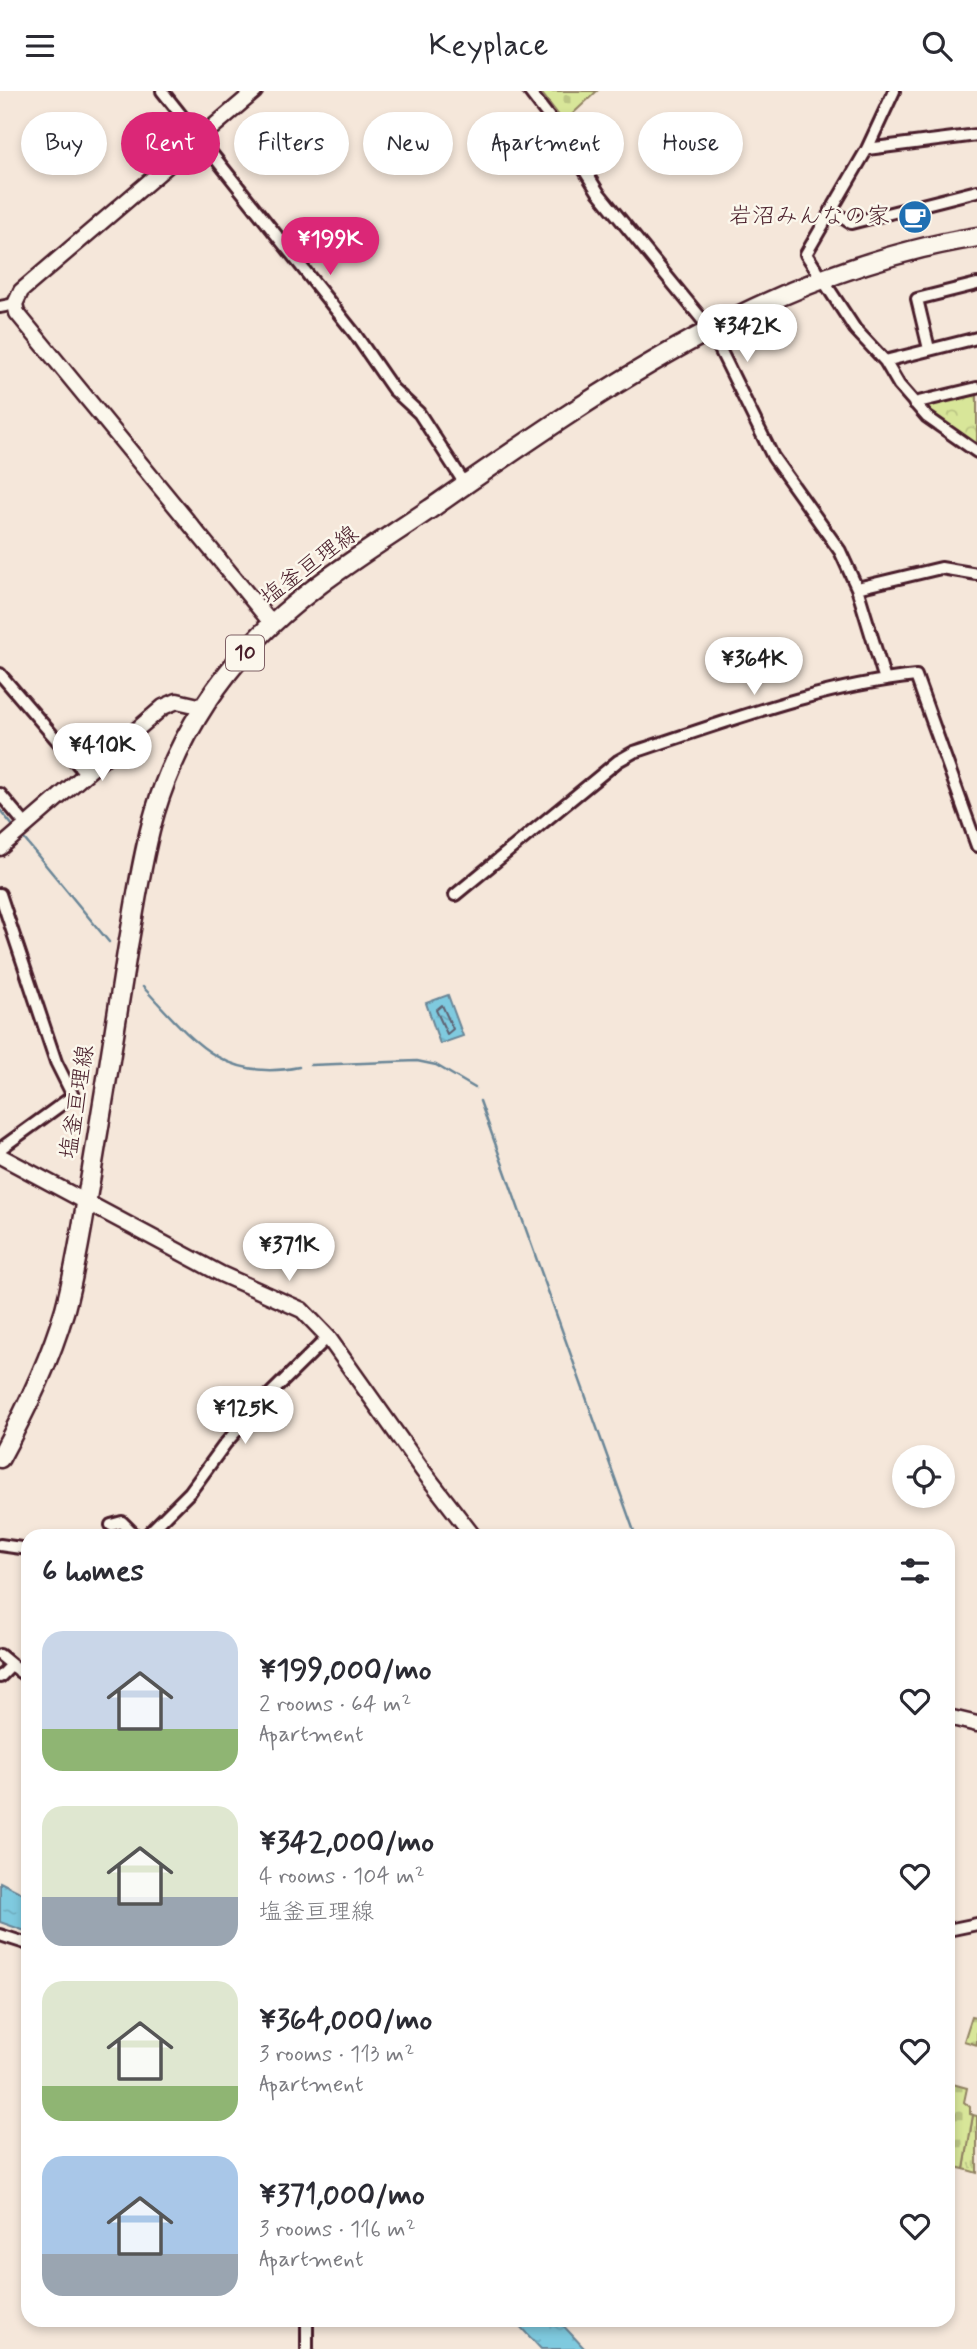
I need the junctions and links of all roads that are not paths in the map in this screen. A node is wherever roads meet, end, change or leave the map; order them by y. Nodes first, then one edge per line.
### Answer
1 (162, 91) edge
2 (529, 91) edge
3 (894, 91) edge
4 (253, 92) edge
5 (178, 112) edge
6 (220, 120) edge
7 (977, 135) edge
8 (867, 149) junction
9 (220, 166) edge
10 (155, 175) edge
11 (977, 191) edge
12 (831, 210) junction
13 (977, 237) edge
14 (821, 279) junction
15 (977, 284) edge
16 (7, 306) edge
17 (710, 329) junction
18 (977, 338) edge
19 (929, 349) junction
20 (885, 361) junction
21 (977, 388) edge
22 (915, 403) junction
23 (977, 451) edge
24 (466, 484) junction
25 (977, 574) edge
26 (857, 588) junction
27 (272, 624) junction
28 (0, 674) edge
29 (885, 680) junction
30 (203, 707) junction
31 (86, 774) junction
32 (0, 794) edge
33 (26, 825) junction
34 (977, 846) edge
35 (0, 848) edge
36 (0, 894) edge
37 (455, 895) dead end
38 (0, 1149) edge
39 (0, 1156) edge
40 (87, 1205) junction
41 (328, 1337) junction
42 (0, 1458) edge
43 (111, 1525) dead end
44 (130, 1529) edge
45 (153, 1529) edge
46 (467, 1529) edge
47 (0, 1545) edge
48 (21, 1548) edge
49 (0, 1655) edge
50 (20, 1672) edge
51 (0, 1677) edge
52 (955, 1719) edge
53 (977, 1724) edge
54 (977, 1924) edge
55 (955, 1929) edge
56 (0, 1935) edge
57 (21, 1942) edge
58 (307, 2327) edge
59 (307, 2349) edge

1 - 5 street
2 - 17 street
3 - 8 street
4 - 6 street
7 - 8 street
8 - 12 street
9 - 24 street
10 - 16 street
11 - 12 street
12 - 14 street
13 - 14 main road, 塩釜亘理線 / 10
14 - 17 main road, 塩釜亘理線 / 10
14 - 20 street
15 - 19 street
16 - 27 street
17 - 24 main road, 塩釜亘理線 / 10
17 - 26 street
18 - 19 street
19 - 20 street
20 - 22 street
21 - 22 street
22 - 23 street
24 - 27 main road, 塩釜亘理線 / 10
25 - 26 street
26 - 29 street
27 - 30 main road, 塩釜亘理線 / 10
28 - 31 street
29 - 34 street
29 - 37 street
30 - 31 street
30 - 40 main road, 塩釜亘理線 / 10
31 - 33 street
32 - 33 street
33 - 35 street
36 - 38 street
39 - 40 street
40 - 41 street
40 - 42 main road, 塩釜亘理線 / 10
41 - 45 street
41 - 46 street
43 - 44 street
47 - 48 street
49 - 50 street
50 - 51 street
52 - 53 street
54 - 55 street
56 - 57 street
58 - 59 street

